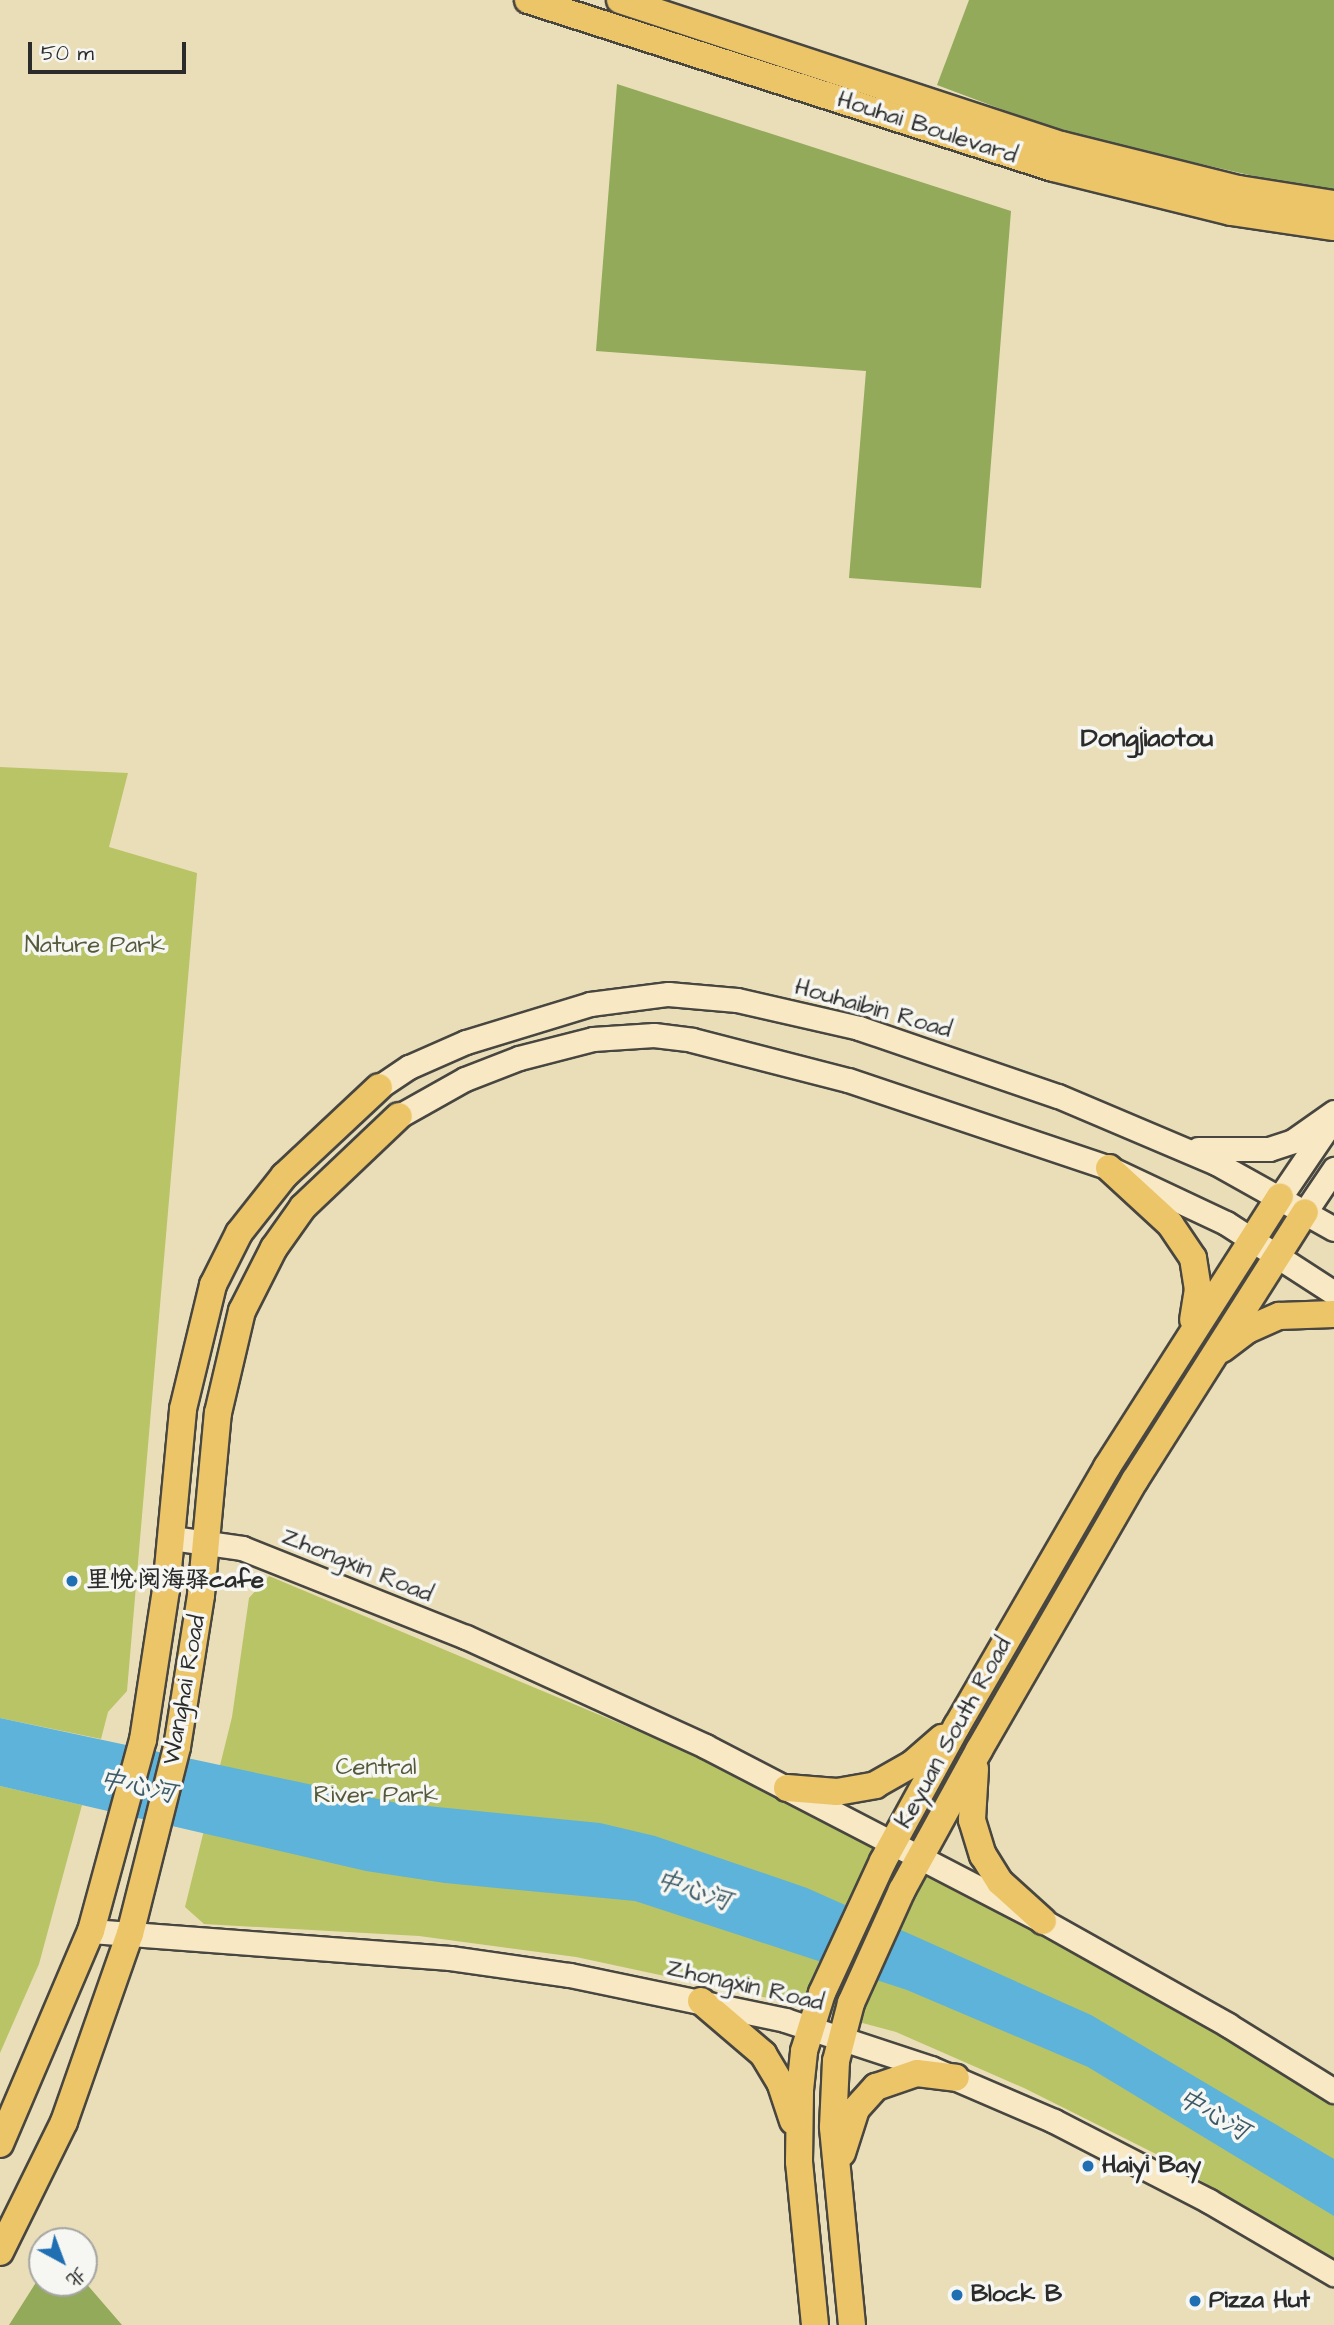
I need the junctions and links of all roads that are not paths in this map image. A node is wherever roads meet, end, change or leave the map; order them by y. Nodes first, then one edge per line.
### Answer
1 (528, 0) edge
2 (620, 0) edge
3 (1334, 204) edge
4 (1334, 227) edge
5 (379, 1087) joint
6 (1334, 1112) edge
7 (398, 1116) joint
8 (1334, 1118) edge
9 (1182, 1148) junction
10 (1109, 1168) junction
11 (1334, 1168) edge
12 (1280, 1197) junction
13 (1305, 1212) junction
14 (1334, 1229) edge
15 (1252, 1238) junction
16 (1276, 1255) junction
17 (1334, 1293) edge
18 (1334, 1314) edge
19 (1189, 1335) junction
20 (1209, 1359) junction
21 (172, 1538) junction
22 (208, 1542) junction
23 (957, 1726) junction
24 (979, 1750) junction
25 (787, 1788) junction
26 (893, 1842) junction
27 (920, 1856) junction
28 (1043, 1921) junction
29 (92, 1931) junction
30 (130, 1934) junction
31 (701, 2001) junction
32 (811, 2028) junction
33 (840, 2036) junction
34 (956, 2078) junction
35 (1334, 2091) edge
36 (0, 2144) edge
37 (799, 2162) junction
38 (837, 2186) junction
39 (0, 2252) edge
40 (1334, 2274) edge
41 (814, 2325) edge
42 (852, 2325) edge

1 - 4 main road, Houhai Boulevard
2 - 3 main road, Houhai Boulevard
5 - 9 main road, Houhaibin Road
5 - 21 main road, Wanghai Road
6 - 9 main road
7 - 10 main road
7 - 22 main road, Wanghai Road
8 - 12 main road
9 - 12 main road, Houhaibin Road
10 - 15 main road
10 - 19 main road
11 - 13 main road
12 - 13 main road, Houhaibin Road
12 - 15 main road, Keyuan South Road
13 - 14 main road, Houhaibin Road
13 - 16 main road, Keyuan South Road
15 - 16 main road
15 - 19 main road, Keyuan South Road
16 - 17 main road
16 - 20 main road, Keyuan South Road
18 - 20 main road
19 - 23 main road, Keyuan South Road
20 - 24 main road, Keyuan South Road
21 - 22 main road, Zhongxin Road
21 - 29 main road, Wanghai Road
22 - 25 main road, Zhongxin Road
22 - 30 main road, Wanghai Road
23 - 25 main road
23 - 26 main road, Keyuan South Road
24 - 27 main road, Keyuan South Road
24 - 28 main road
25 - 26 main road, Zhongxin Road
26 - 27 main road, Zhongxin Road
26 - 32 main road, Keyuan South Road
27 - 28 main road, Zhongxin Road
27 - 33 main road, Keyuan South Road
28 - 35 main road, Zhongxin Road
29 - 30 main road, Zhongxin Road
29 - 36 main road, Wanghai Road
30 - 31 main road, Zhongxin Road
30 - 39 main road, Wanghai Road
31 - 32 main road, Zhongxin Road
31 - 37 main road
32 - 33 main road, Zhongxin Road
32 - 37 main road, Keyuan South Road
33 - 34 main road, Zhongxin Road
33 - 38 main road, Keyuan South Road
34 - 38 main road
34 - 40 main road, Zhongxin Road
37 - 41 main road, Keyuan South Road
38 - 42 main road, Keyuan South Road

